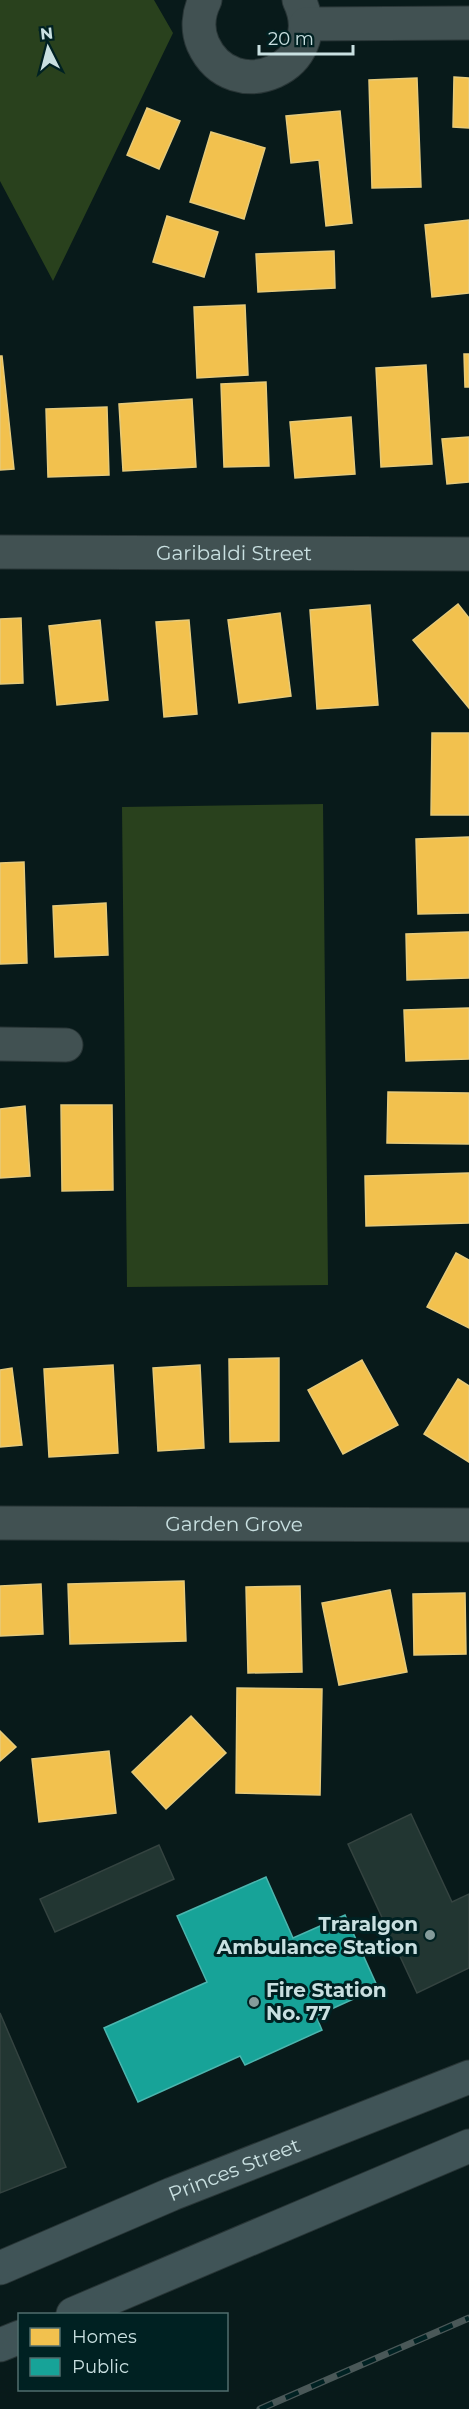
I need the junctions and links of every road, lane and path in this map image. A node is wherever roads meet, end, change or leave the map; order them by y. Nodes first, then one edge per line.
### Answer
1 (205, 0) edge
2 (302, 12) edge
3 (469, 23) edge
4 (0, 552) edge
5 (469, 554) edge
6 (0, 1044) edge
7 (66, 1045) dead end
8 (0, 1523) edge
9 (469, 1526) edge
10 (469, 2077) edge
11 (469, 2146) edge
12 (0, 2268) edge
13 (75, 2313) edge
14 (18, 2338) edge
15 (0, 2346) edge

1 - 2 street
2 - 3 street
4 - 5 street, Garibaldi Street
6 - 7 street
8 - 9 street, Garden Grove
10 - 12 highway, Princes Street
11 - 13 highway
14 - 15 highway

